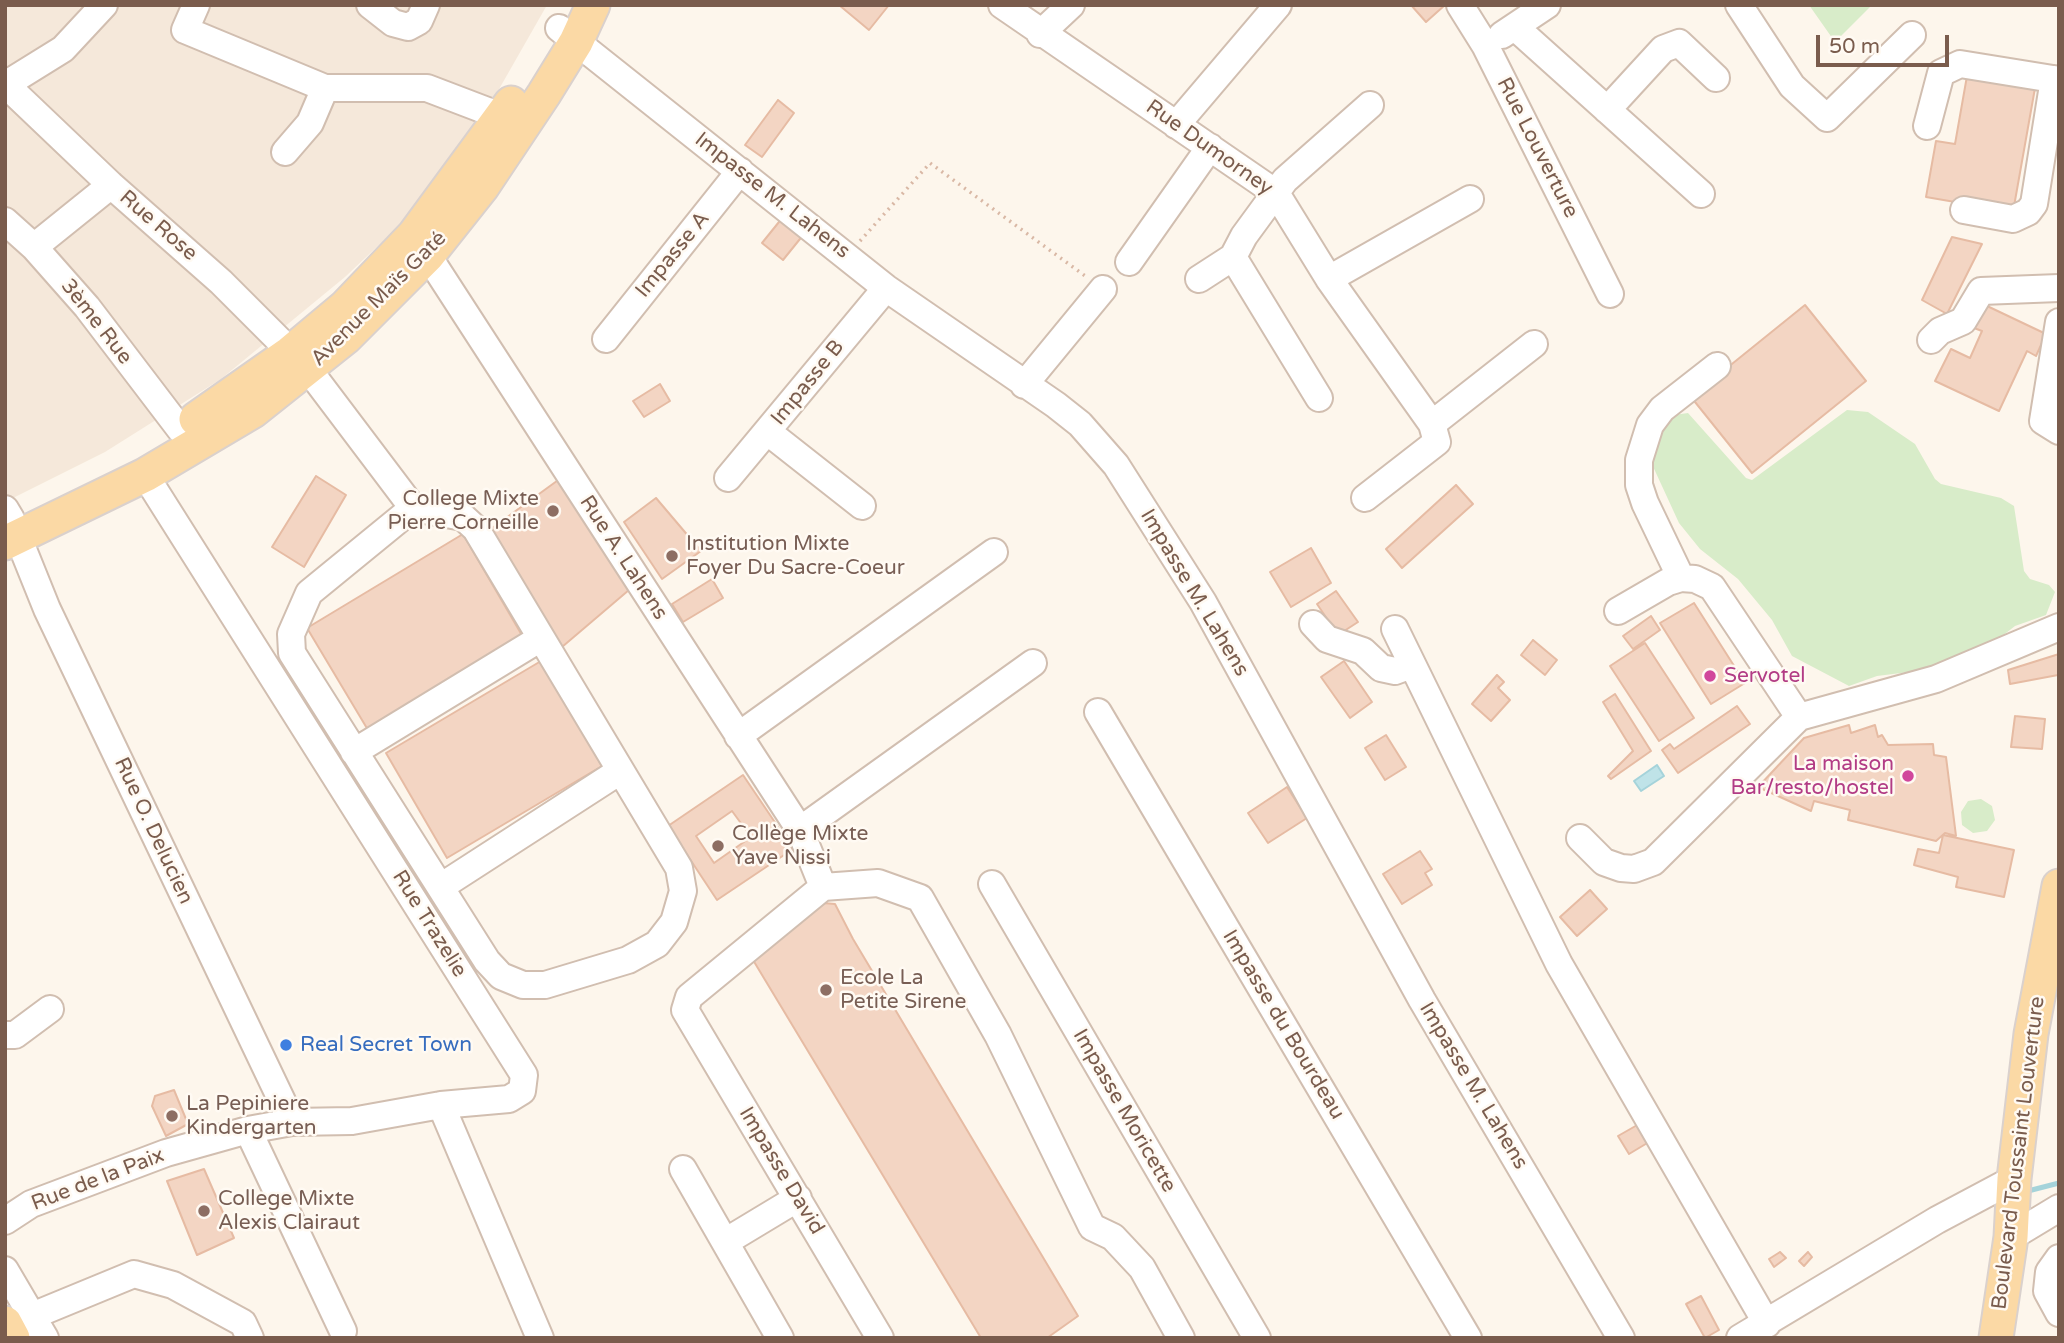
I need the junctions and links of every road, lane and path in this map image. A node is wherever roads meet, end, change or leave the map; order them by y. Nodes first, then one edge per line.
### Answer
1 (104, 5) edge
2 (196, 5) edge
3 (370, 5) edge
4 (426, 5) edge
5 (593, 5) edge
6 (1002, 5) edge
7 (1071, 5) edge
8 (1278, 5) edge
9 (1460, 5) edge
10 (1547, 5) edge
11 (1739, 5) edge
12 (569, 25) edge
13 (1515, 27) junction
14 (1040, 34) junction
15 (1912, 35) dead end
16 (1486, 45) junction
17 (1716, 78) dead end
18 (2056, 79) edge
19 (5, 85) edge
20 (325, 88) junction
21 (1370, 105) dead end
22 (1607, 110) junction
23 (503, 117) junction
24 (1176, 125) junction
25 (1927, 126) dead end
26 (1210, 147) junction
27 (285, 152) dead end
28 (740, 171) junction
29 (111, 185) junction
30 (1276, 193) junction
31 (1701, 194) dead end
32 (1470, 199) dead end
33 (1965, 210) dead end
34 (5, 221) edge
35 (421, 245) junction
36 (34, 247) junction
37 (846, 255) junction
38 (1233, 257) junction
39 (1129, 262) dead end
40 (1199, 279) dead end
41 (1329, 279) junction
42 (886, 288) junction
43 (2059, 288) edge
44 (1103, 289) joint
45 (1610, 294) dead end
46 (2059, 322) edge
47 (606, 340) dead end
48 (1931, 340) dead end
49 (1534, 344) dead end
50 (299, 361) junction
51 (1717, 366) dead end
52 (1024, 385) junction
53 (1320, 397) dead end
54 (180, 429) junction
55 (2059, 431) edge
56 (768, 432) junction
57 (1434, 433) junction
58 (145, 475) junction
59 (728, 478) dead end
60 (1365, 498) dead end
61 (862, 506) dead end
62 (413, 508) junction
63 (9, 526) edge
64 (994, 552) dead end
65 (1681, 578) junction
66 (1618, 611) dead end
67 (1313, 624) dead end
68 (2059, 628) edge
69 (1395, 629) dead end
70 (541, 638) junction
71 (1033, 663) dead end
72 (1411, 665) junction
73 (1098, 712) dead end
74 (1799, 717) junction
75 (738, 736) junction
76 (354, 752) junction
77 (620, 771) junction
78 (800, 830) junction
79 (1580, 838) dead end
80 (992, 884) dead end
81 (442, 886) junction
82 (2059, 886) edge
83 (823, 887) junction
84 (50, 1009) dead end
85 (5, 1035) edge
86 (441, 1105) junction
87 (292, 1122) junction
88 (248, 1130) junction
89 (682, 1169) dead end
90 (2014, 1178) junction
91 (798, 1198) junction
92 (2059, 1208) edge
93 (5, 1221) edge
94 (2011, 1237) junction
95 (724, 1242) junction
96 (2059, 1258) edge
97 (5, 1270) edge
98 (2059, 1313) edge
99 (1767, 1324) junction
100 (24, 1329) edge
101 (343, 1331) dead end
102 (250, 1338) edge
103 (540, 1338) edge
104 (780, 1338) edge
105 (880, 1338) edge
106 (1181, 1338) edge
107 (1257, 1338) edge
108 (1468, 1338) edge
109 (1621, 1338) edge
110 (1740, 1338) edge
111 (1996, 1338) edge

1 - 19 street
2 - 20 street
3 - 4 street
5 - 12 main road, Avenue Maïs Gaté
6 - 14 street, Rue Dumorney
7 - 14 street
8 - 24 street
9 - 16 street, Rue Louverture
10 - 13 street
11 - 15 street
12 - 23 main road, Avenue Maïs Gaté
12 - 28 street, Impasse M. Lahens
12 - 35 main road, Avenue Maïs Gaté
13 - 16 street
13 - 22 street
14 - 24 street, Rue Dumorney
16 - 45 street, Rue Louverture
17 - 22 street
18 - 25 street
18 - 33 street
19 - 29 street, Rue Rose
20 - 23 street
20 - 27 street
21 - 30 street
22 - 31 street
23 - 35 main road, Avenue Maïs Gaté
24 - 26 street, Rue Dumorney
26 - 30 street, Rue Dumorney
26 - 39 street
28 - 37 street, Impasse M. Lahens
28 - 47 street, Impasse A
29 - 36 street
29 - 50 street, Rue Rose
30 - 38 street
30 - 41 street, Rue Dumorney
32 - 41 street
34 - 36 street, 3ème Rue
35 - 50 main road, Avenue Maïs Gaté
35 - 75 street, Rue A. Lahens
36 - 54 street, 3ème Rue
37 - 42 street, Impasse M. Lahens
37 - 44 path
38 - 40 street
38 - 53 street
41 - 57 street, Rue Dumorney
42 - 52 street, Impasse M. Lahens
42 - 56 street, Impasse B
43 - 48 street
44 - 52 street
46 - 55 street
49 - 57 street
50 - 54 main road, Avenue Maïs Gaté
50 - 58 main road, Avenue Maïs Gaté
50 - 62 street, Rue Rose
51 - 65 street
52 - 109 street, Impasse M. Lahens
54 - 63 main road, Avenue Maïs Gaté
56 - 59 street, Impasse B
56 - 61 street
57 - 60 street
58 - 63 main road, Avenue Maïs Gaté
58 - 86 street, Rue Trazelie
62 - 70 street
62 - 76 street
63 - 87 street, Rue O. Delucien
64 - 75 street
65 - 66 street
65 - 74 street
67 - 72 street
68 - 74 street
69 - 72 street
70 - 76 street
70 - 77 street
71 - 78 street
72 - 99 street
73 - 108 street, Impasse du Bourdeau
74 - 79 street
75 - 78 street, Rue A. Lahens
76 - 81 street
77 - 81 street
77 - 81 street
78 - 83 street, Rue A. Lahens
80 - 107 street, Impasse Moricette
82 - 90 main road, Boulevard Toussaint Louverture
83 - 91 street, Impasse David
83 - 106 street
84 - 85 street
86 - 87 street, Rue de la Paix
86 - 103 street
87 - 88 street, Rue de la Paix
88 - 93 street, Rue de la Paix
88 - 101 street
89 - 95 street
90 - 94 main road, Boulevard Toussaint Louverture
90 - 99 street
91 - 95 street
91 - 105 street, Impasse David
92 - 94 street
94 - 111 main road, Boulevard Toussaint Louverture
95 - 104 street
96 - 98 street
97 - 100 street
99 - 110 street
100 - 102 street

